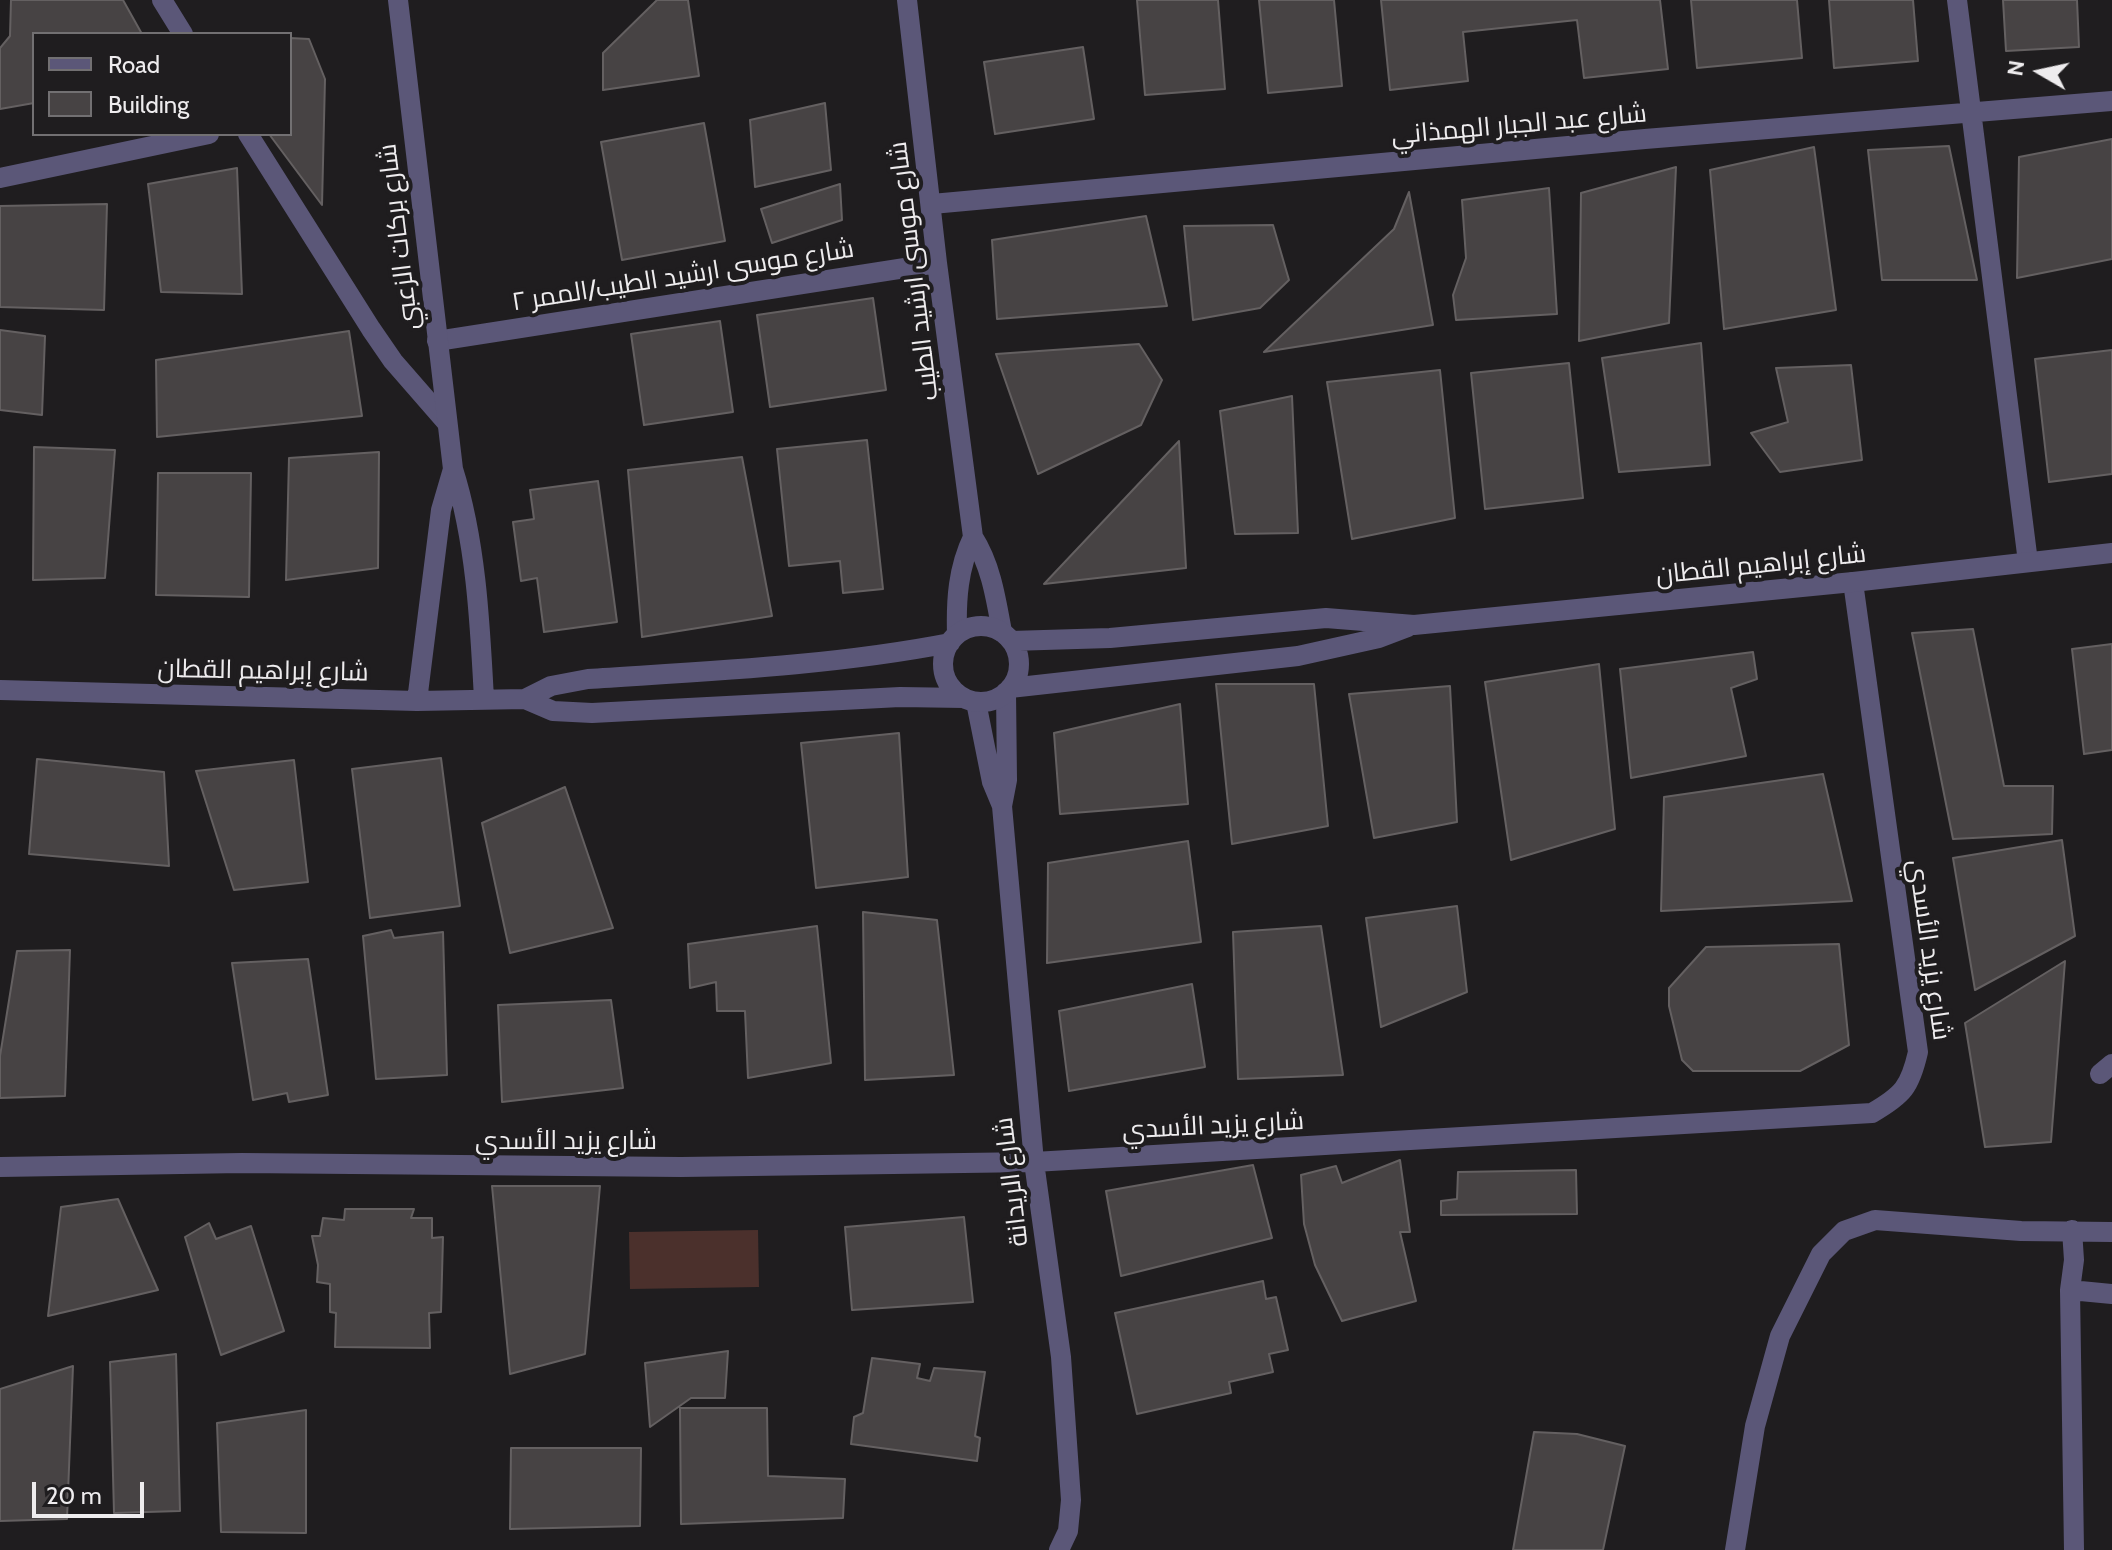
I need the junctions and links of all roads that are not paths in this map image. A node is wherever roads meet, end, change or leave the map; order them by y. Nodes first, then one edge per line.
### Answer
1 (162, 0) edge
2 (398, 0) edge
3 (907, 0) edge
4 (1957, 0) edge
5 (182, 32) edge
6 (2112, 101) edge
7 (1973, 113) junction
8 (200, 136) edge
9 (249, 136) edge
10 (0, 178) edge
11 (932, 204) junction
12 (937, 263) junction
13 (437, 341) junction
14 (447, 423) junction
15 (453, 469) junction
16 (973, 537) junction
17 (2112, 553) edge
18 (2028, 562) junction
19 (1853, 582) junction
20 (1414, 625) junction
21 (1007, 636) junction
22 (954, 639) junction
23 (0, 690) edge
24 (1008, 690) junction
25 (484, 699) junction
26 (525, 699) junction
27 (970, 700) junction
28 (417, 701) junction
29 (1002, 806) junction
30 (1034, 1162) junction
31 (0, 1167) edge
32 (2072, 1230) junction
33 (2112, 1232) edge
34 (2070, 1290) junction
35 (2112, 1294) edge
36 (1059, 1550) edge
37 (1735, 1550) edge
38 (2074, 1550) edge

1 - 5 street
2 - 13 street, شارع بركات الزعبي
3 - 11 street, شارع موسى ارشيد الطيب
4 - 7 street
6 - 7 street, شارع عبد الجبار الهمذاني
7 - 11 street, شارع عبد الجبار الهمذاني
7 - 18 street
8 - 10 street
9 - 14 street
11 - 12 street, شارع موسى ارشيد الطيب
12 - 13 street, شارع موسى ارشيد الطيب/الممر ٢
12 - 16 street, شارع موسى ارشيد الطيب
13 - 14 street, شارع بركات الزعبي
14 - 15 street, شارع بركات الزعبي
15 - 25 street, شارع بركات الزعبي
15 - 28 street, شارع بركات الزعبي
16 - 21 street, شارع موسى ارشيد الطيب
16 - 22 street, شارع موسى ارشيد الطيب
17 - 18 street, شارع إبراهيم القطان
18 - 19 street, شارع إبراهيم القطان
19 - 20 street, شارع إبراهيم القطان
19 - 30 street, شارع يزيد الأسدي
20 - 21 street, شارع إبراهيم القطان
20 - 24 street, شارع إبراهيم القطان
21 - 22 street
21 - 24 street
22 - 26 street, شارع إبراهيم القطان
22 - 27 street
23 - 28 street, شارع إبراهيم القطان
24 - 27 street
24 - 29 street, شارع الريدانة
25 - 26 street, شارع إبراهيم القطان
25 - 28 street, شارع إبراهيم القطان
26 - 27 street, شارع إبراهيم القطان
27 - 29 street, شارع الريدانة
29 - 30 street, شارع الريدانة
30 - 31 street, شارع يزيد الأسدي
30 - 36 street, شارع الريدانة
32 - 33 street
32 - 34 street
32 - 37 street
34 - 35 street
34 - 38 street

